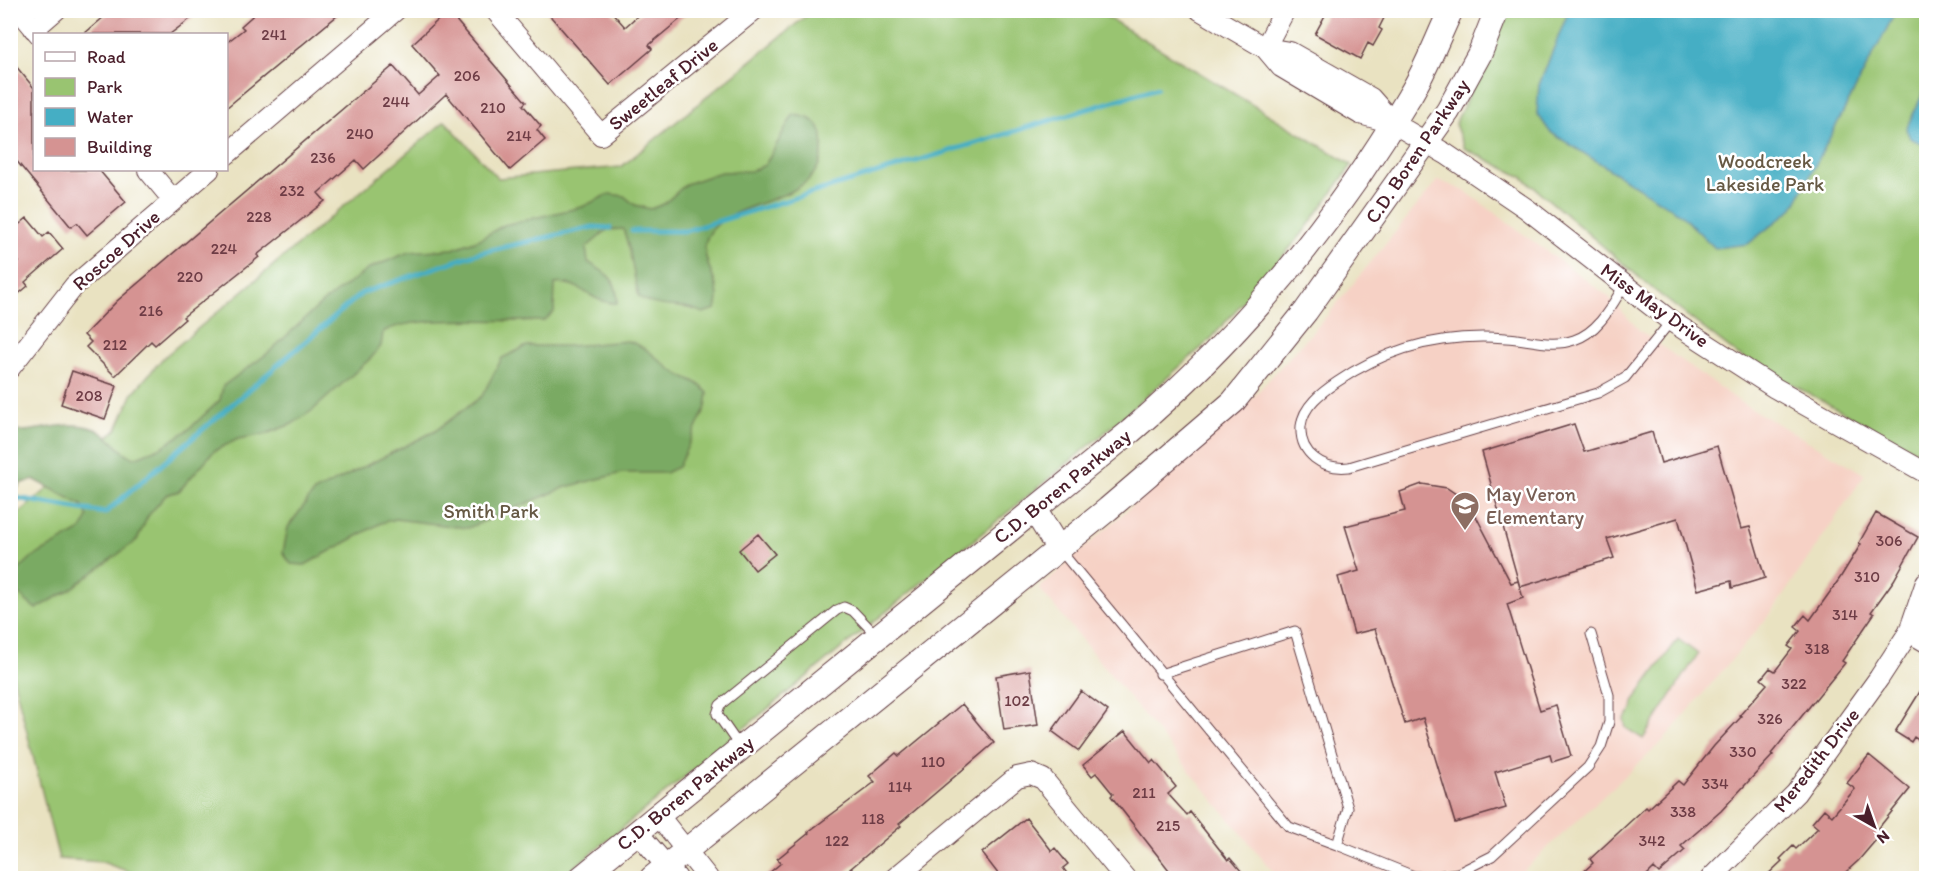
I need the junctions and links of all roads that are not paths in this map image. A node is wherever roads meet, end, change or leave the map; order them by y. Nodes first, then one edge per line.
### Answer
1 (19, 10) edge
2 (56, 10) edge
3 (396, 10) edge
4 (495, 10) edge
5 (754, 10) edge
6 (1200, 10) edge
7 (1285, 10) edge
8 (1451, 10) edge
9 (1497, 10) edge
10 (37, 32) edge
11 (1265, 48) junction
12 (1393, 123) junction
13 (1426, 142) junction
14 (228, 152) edge
15 (149, 171) edge
16 (208, 171) edge
17 (173, 200) junction
18 (1625, 284) junction
19 (1671, 321) junction
20 (10, 369) edge
21 (1926, 473) edge
22 (1034, 509) junction
23 (1058, 548) junction
24 (1926, 582) edge
25 (1926, 620) edge
26 (1909, 632) junction
27 (1592, 634) dead end
28 (877, 636) junction
29 (1926, 642) edge
30 (1160, 674) junction
31 (740, 748) junction
32 (658, 815) junction
33 (638, 832) junction
34 (1337, 845) junction
35 (686, 851) junction
36 (665, 875) edge
37 (581, 879) edge
38 (708, 879) edge
39 (895, 879) edge
40 (1125, 879) edge
41 (1711, 879) edge

1 - 10 street
2 - 10 street
3 - 14 street
4 - 5 street, Sweetleaf Drive
6 - 11 street
7 - 11 street
8 - 12 street, C.D. Boren Parkway
9 - 13 street, C.D. Boren Parkway
11 - 12 street
12 - 13 street, Miss May Drive
12 - 22 street, C.D. Boren Parkway
13 - 18 street, Miss May Drive
13 - 23 street, C.D. Boren Parkway
15 - 17 street
16 - 17 street, Roscoe Drive
17 - 20 street, Roscoe Drive
18 - 19 street, Miss May Drive
18 - 19 lane
19 - 21 street, Miss May Drive
22 - 23 street
22 - 28 street, C.D. Boren Parkway
23 - 30 lane
23 - 35 street, C.D. Boren Parkway
24 - 26 street, Meredith Drive
25 - 26 street, Meredith Drive
26 - 29 street
26 - 41 street, Meredith Drive
27 - 34 lane
28 - 31 street, C.D. Boren Parkway
28 - 31 lane
30 - 34 lane
30 - 34 lane
31 - 32 street, C.D. Boren Parkway
32 - 33 street, C.D. Boren Parkway
32 - 35 street
33 - 36 street
33 - 37 street, C.D. Boren Parkway
35 - 36 street, C.D. Boren Parkway
35 - 38 street
39 - 40 street

